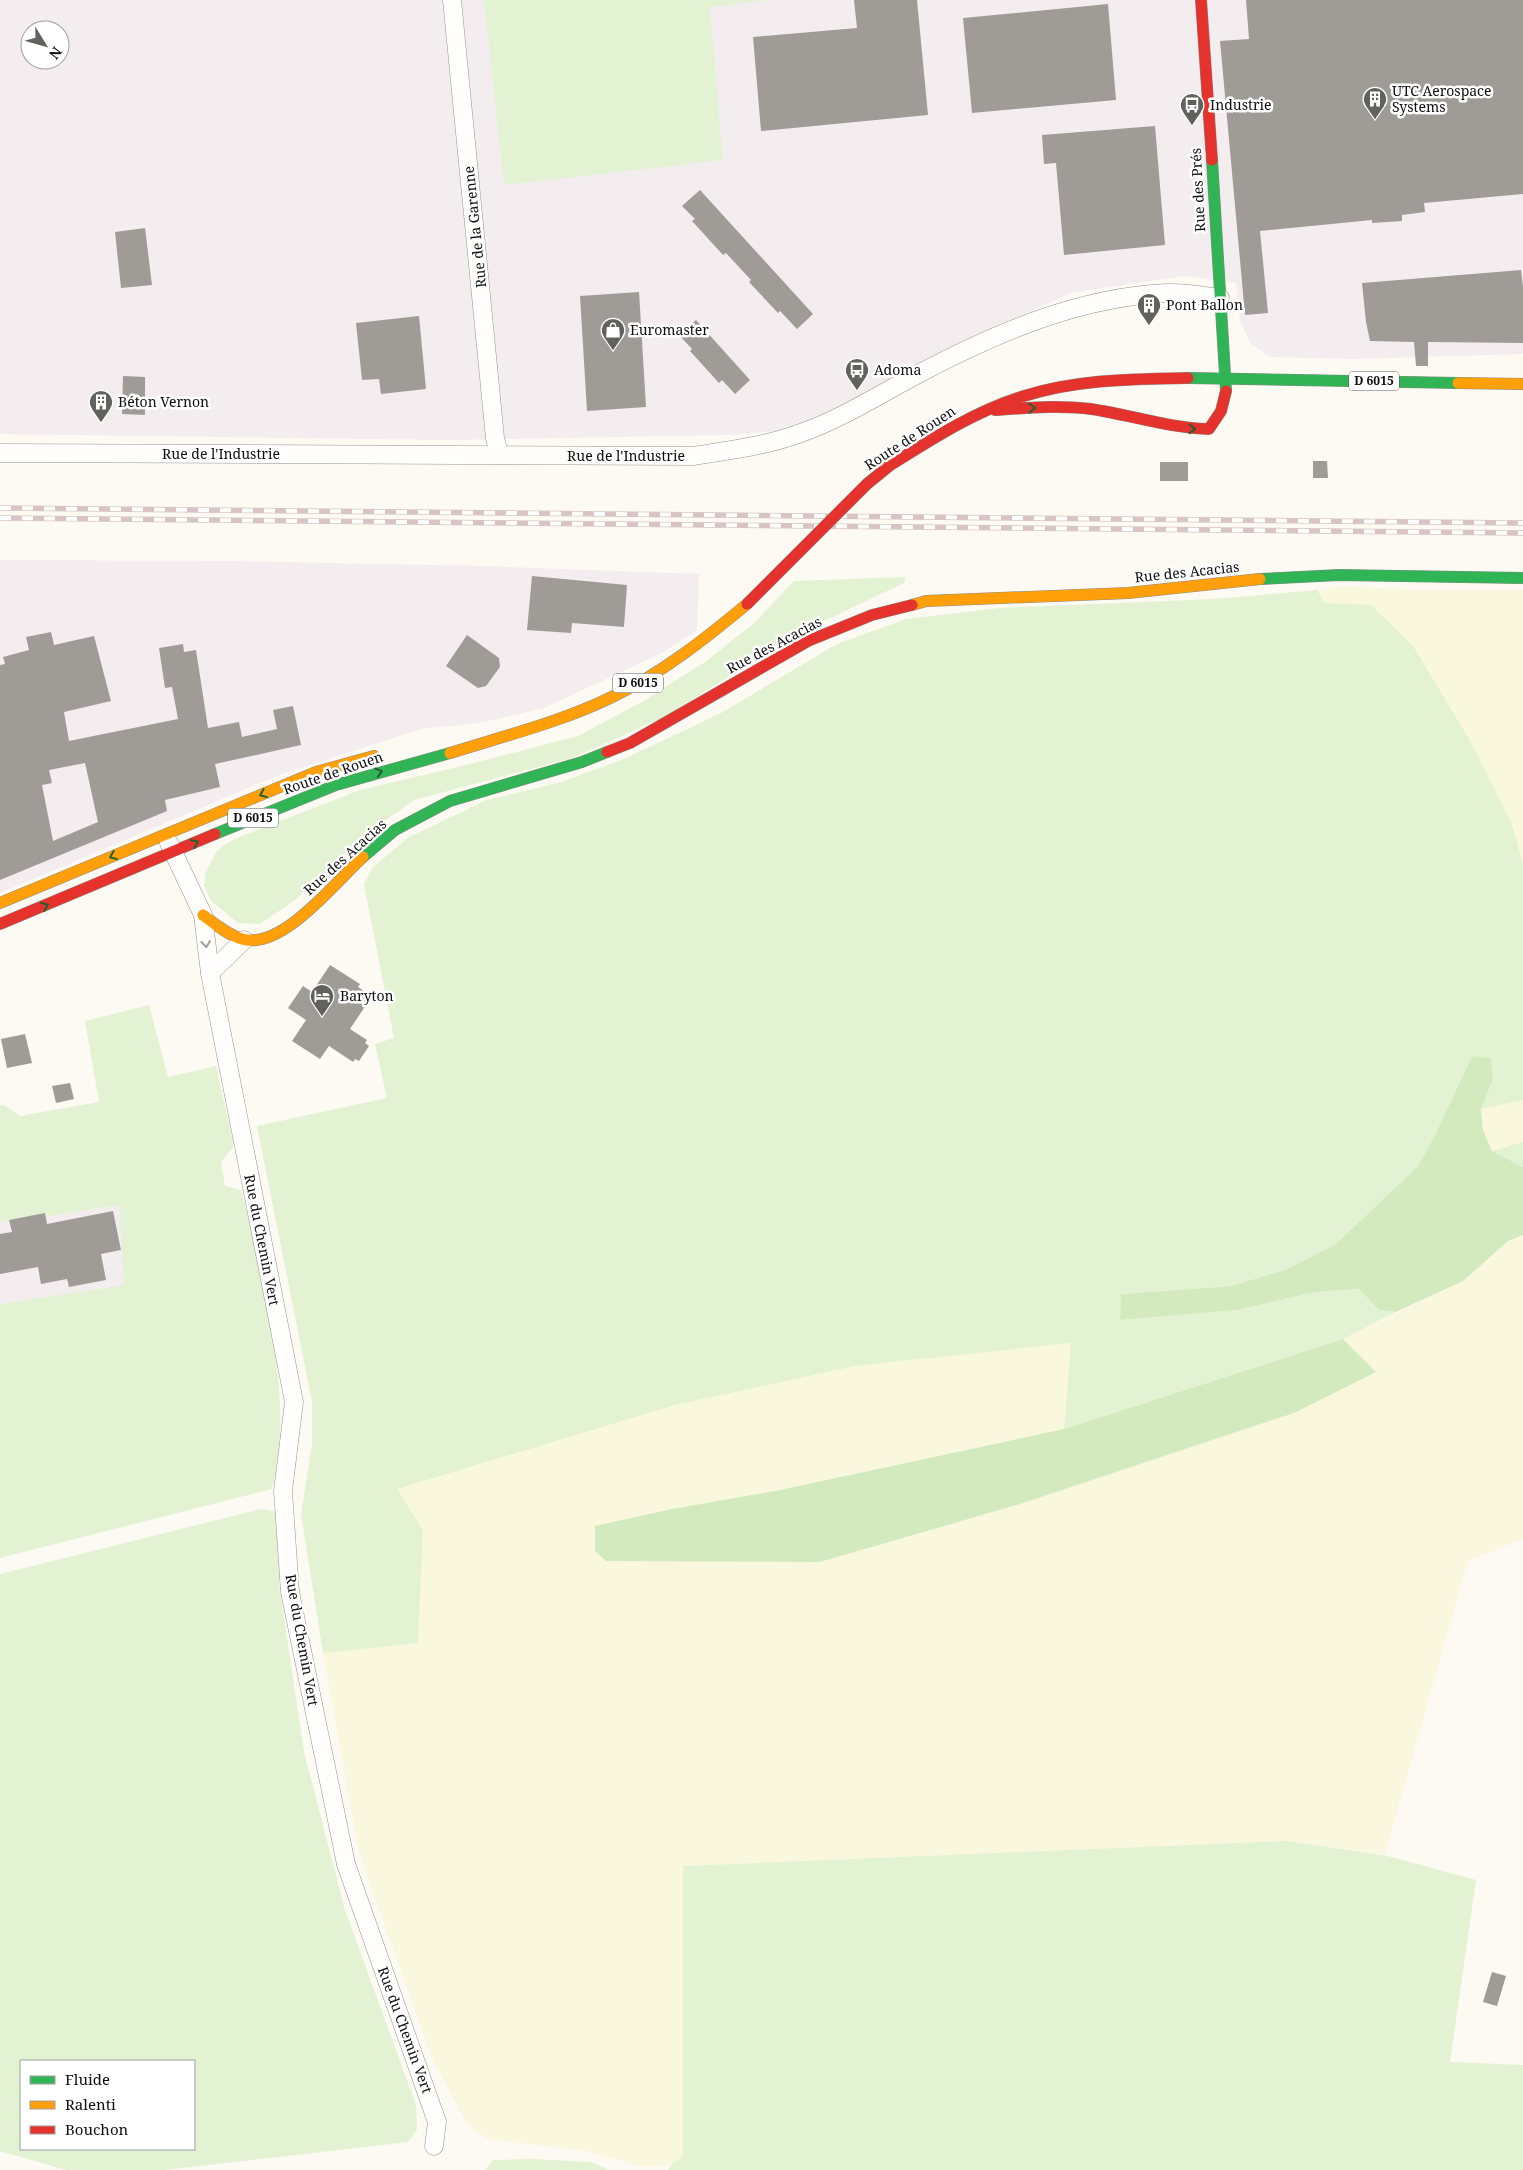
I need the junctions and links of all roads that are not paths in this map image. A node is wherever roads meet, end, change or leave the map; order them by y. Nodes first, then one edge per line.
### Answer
1 (452, 0) edge
2 (1201, 0) edge
3 (1220, 298) junction
4 (1226, 378) junction
5 (1523, 384) edge
6 (983, 411) junction
7 (0, 453) edge
8 (499, 454) junction
9 (1523, 578) edge
10 (514, 733) junction
11 (430, 747) dead end
12 (384, 754) dead end
13 (165, 835) junction
14 (173, 853) junction
15 (0, 902) edge
16 (203, 915) junction
17 (0, 924) edge
18 (244, 940) junction
19 (210, 973) junction
20 (434, 2146) dead end

1 - 8 street, Rue de la Garenne
2 - 3 main road, Rue des Prés
3 - 4 main road, Rue des Prés
3 - 8 street, Rue de l'Industrie
4 - 5 main road, Route de Rouen / D 6015
4 - 6 main road, Route de Rouen / D 6015
6 -> 4 main road, Rue des Prés
6 - 10 main road, Route de Rouen / D 6015, bridge
7 - 8 street, Rue de l'Industrie
9 - 18 main road, Rue des Acacias
10 - 11 main road, Route de Rouen / D 6015
14 -> 10 main road, Route de Rouen / D 6015
12 -> 13 main road, Route de Rouen / D 6015
13 - 14 street, Rue du Chemin Vert
13 -> 15 main road, Route de Rouen / D 6015
14 - 16 street, Rue du Chemin Vert
17 -> 14 main road, Route de Rouen / D 6015
16 - 18 main road
16 -> 19 street, Rue du Chemin Vert
18 - 19 street
19 - 20 street, Rue du Chemin Vert

